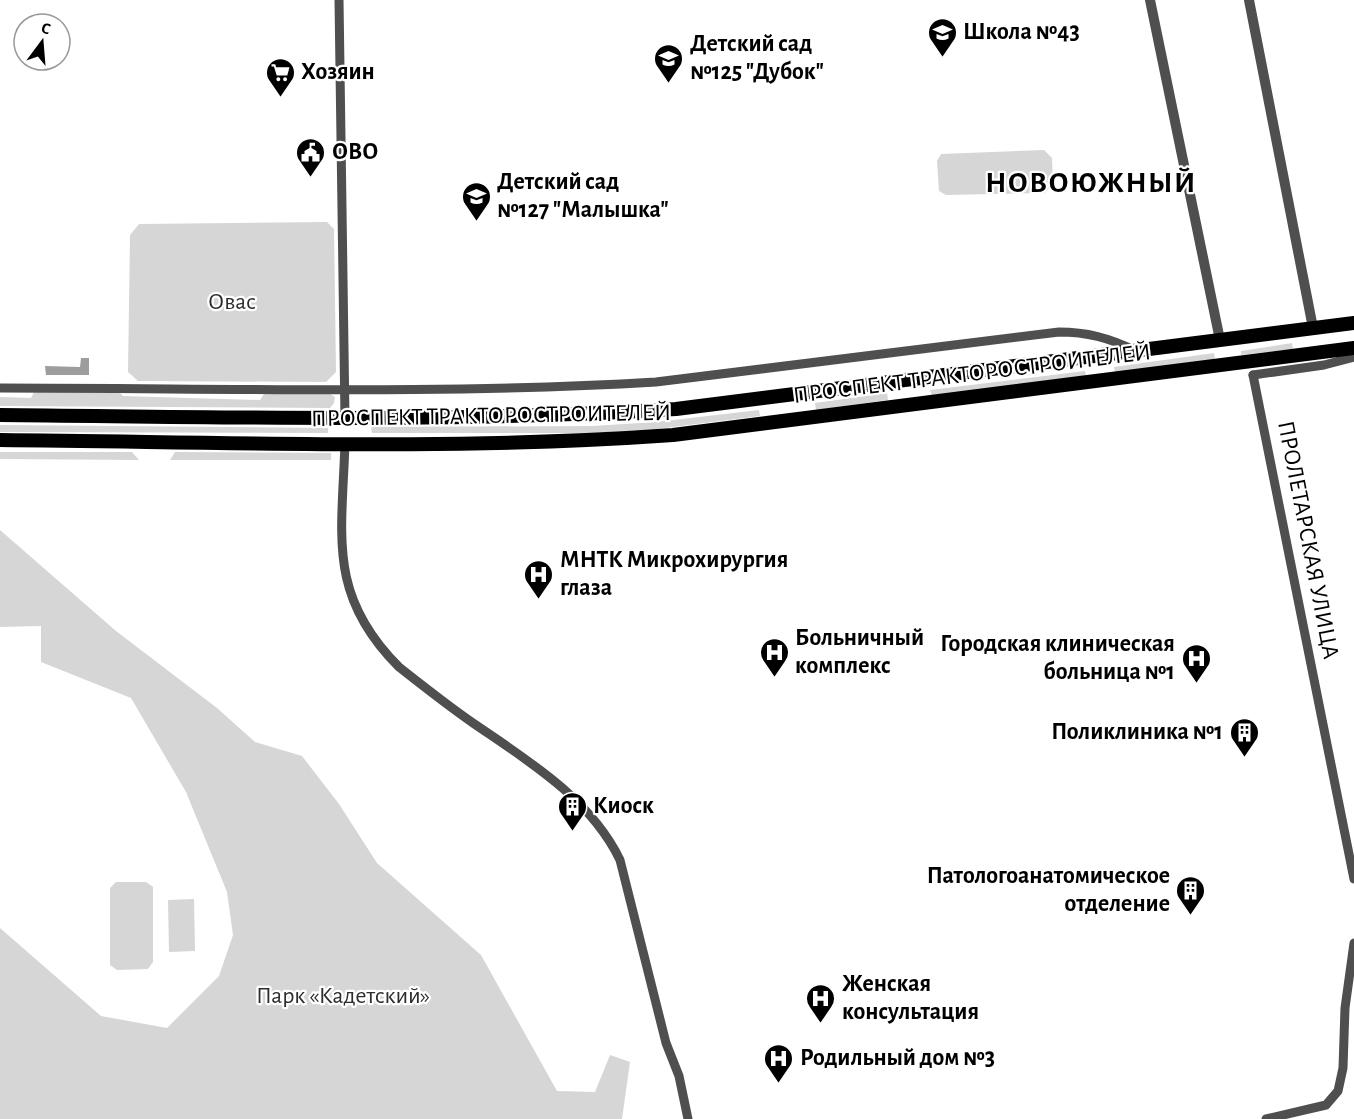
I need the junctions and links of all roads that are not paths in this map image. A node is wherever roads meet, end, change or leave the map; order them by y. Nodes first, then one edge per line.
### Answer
1 (339, 0) edge
2 (1150, 0) edge
3 (1249, 0) edge
4 (1354, 323) edge
5 (1313, 328) junction
6 (1220, 340) junction
7 (1354, 348) edge
8 (1136, 351) junction
9 (1308, 354) junction
10 (1100, 356) junction
11 (1354, 357) edge
12 (1231, 363) junction
13 (1253, 375) junction
14 (909, 380) junction
15 (1104, 380) junction
16 (0, 388) edge
17 (344, 389) junction
18 (773, 397) junction
19 (912, 404) junction
20 (0, 415) edge
21 (345, 418) junction
22 (776, 421) junction
23 (0, 440) edge
24 (345, 443) junction
25 (1354, 879) edge
26 (1354, 943) edge
27 (688, 1119) edge
28 (1266, 1119) edge

1 - 17 street
2 - 6 street
3 - 5 street
4 - 5 main road, ПРОСПЕКТ ТРАКТОРОСТРОИТЕЛЕЙ
5 - 6 main road, ПРОСПЕКТ ТРАКТОРОСТРОИТЕЛЕЙ
5 - 9 main road
6 - 8 main road, ПРОСПЕКТ ТРАКТОРОСТРОИТЕЛЕЙ
6 - 12 main road
7 - 9 main road, ПРОСПЕКТ ТРАКТОРОСТРОИТЕЛЕЙ
8 - 10 main road, ПРОСПЕКТ ТРАКТОРОСТРОИТЕЛЕЙ
8 - 17 street
9 - 12 main road, ПРОСПЕКТ ТРАКТОРОСТРОИТЕЛЕЙ
10 - 14 main road, ПРОСПЕКТ ТРАКТОРОСТРОИТЕЛЕЙ
10 - 15 main road
11 - 13 street
12 - 13 street
12 - 15 main road, ПРОСПЕКТ ТРАКТОРОСТРОИТЕЛЕЙ
13 - 25 street, ПРОЛЕТАРСКАЯ УЛИЦА
14 - 18 main road, ПРОСПЕКТ ТРАКТОРОСТРОИТЕЛЕЙ
14 - 19 main road
15 - 19 main road, ПРОСПЕКТ ТРАКТОРОСТРОИТЕЛЕЙ
16 - 17 street
17 - 21 street
18 - 21 main road, ПРОСПЕКТ ТРАКТОРОСТРОИТЕЛЕЙ
18 - 22 main road
19 - 22 main road, ПРОСПЕКТ ТРАКТОРОСТРОИТЕЛЕЙ
20 - 21 main road, ПРОСПЕКТ ТРАКТОРОСТРОИТЕЛЕЙ
21 - 24 main road
22 - 24 main road, ПРОСПЕКТ ТРАКТОРОСТРОИТЕЛЕЙ
23 - 24 main road, ПРОСПЕКТ ТРАКТОРОСТРОИТЕЛЕЙ
24 - 27 street
26 - 28 street

